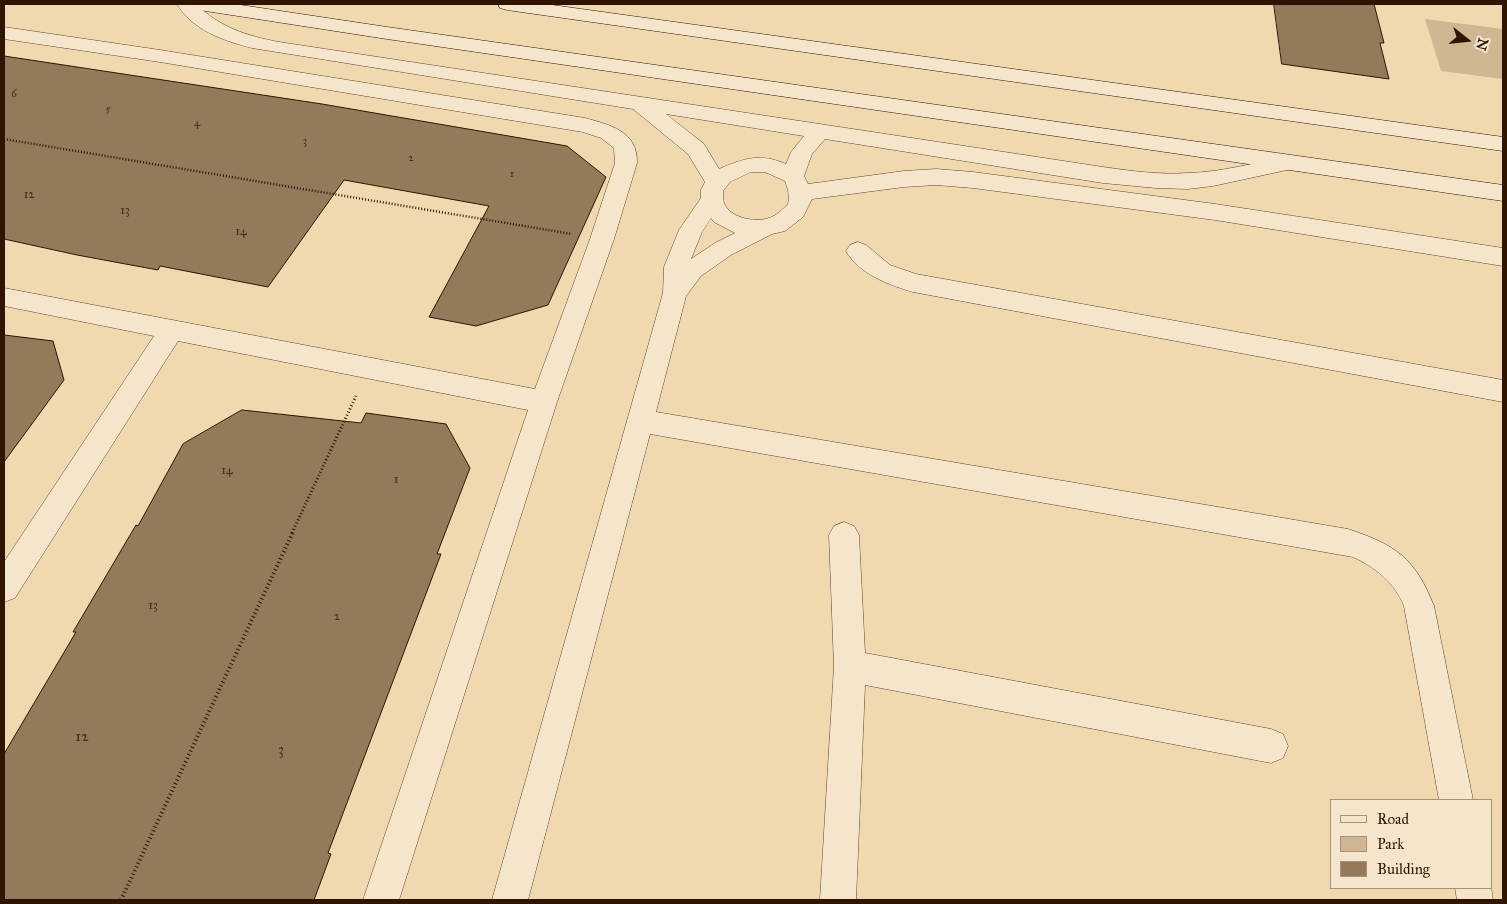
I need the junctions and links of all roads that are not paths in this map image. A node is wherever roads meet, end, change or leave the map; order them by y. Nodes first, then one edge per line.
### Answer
1 (186, 4) edge
2 (199, 4) edge
3 (507, 4) edge
4 (4, 33) edge
5 (638, 104) junction
6 (820, 131) junction
7 (1503, 144) edge
8 (1288, 163) junction
9 (797, 185) junction
10 (713, 190) junction
11 (1503, 193) edge
12 (763, 229) junction
13 (858, 251) dead end
14 (1503, 257) edge
15 (675, 294) junction
16 (4, 296) edge
17 (171, 330) junction
18 (1503, 391) edge
19 (544, 402) junction
20 (640, 421) junction
21 (844, 535) dead end
22 (4, 588) edge
23 (850, 666) junction
24 (1271, 746) dead end
25 (1456, 799) edge
26 (381, 900) edge
27 (510, 900) edge
28 (838, 900) edge

1 - 5 street
2 - 8 street
3 - 7 street
4 - 19 street
5 - 6 street
5 - 10 street
6 - 8 street
6 - 9 street
8 - 11 street
9 - 10 street
9 - 12 street
9 - 14 street
10 - 12 street
10 - 15 street
12 - 15 street
13 - 18 street
15 - 20 street
16 - 17 street
17 - 19 street
17 - 22 street
19 - 26 street
20 - 25 street
20 - 27 street
21 - 23 street
23 - 24 street
23 - 28 street

